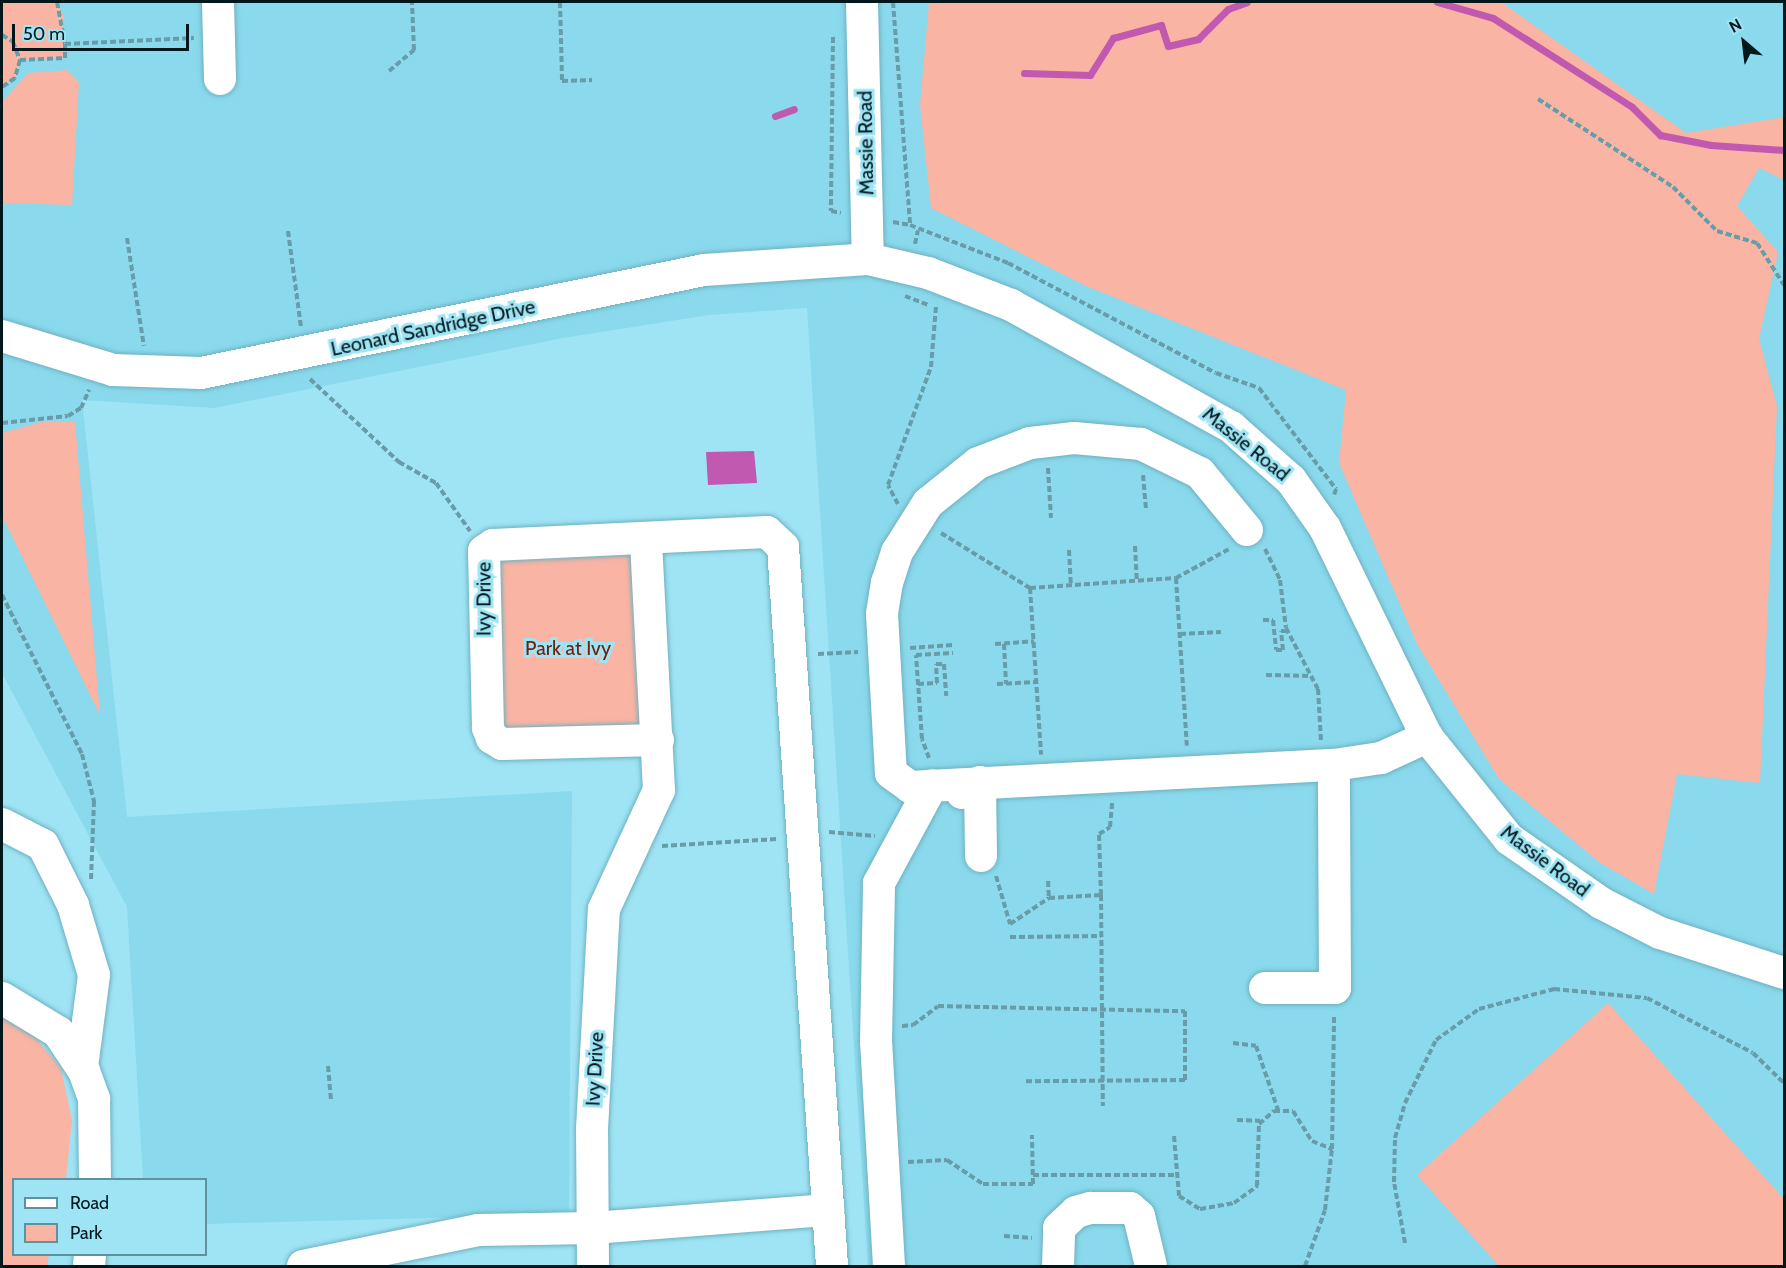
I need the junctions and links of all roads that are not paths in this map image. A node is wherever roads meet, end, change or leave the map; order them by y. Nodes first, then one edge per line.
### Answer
1 (218, 2) edge
2 (862, 2) edge
3 (220, 79) dead end
4 (868, 259) junction
5 (2, 336) edge
6 (1252, 533) road end
7 (646, 538) junction
8 (1427, 737) junction
9 (658, 740) junction
10 (1328, 765) junction
11 (935, 775) junction
12 (980, 782) junction
13 (908, 823) junction
14 (2, 824) edge
15 (981, 856) road end
16 (1785, 973) edge
17 (1265, 988) dead end
18 (2, 998) edge
19 (82, 1067) junction
20 (95, 1178) edge
21 (828, 1210) junction
22 (593, 1228) junction
23 (303, 1266) edge
24 (593, 1266) edge
25 (832, 1266) edge
26 (890, 1266) edge
27 (1058, 1266) edge
28 (1151, 1266) edge

1 - 3 street
2 - 4 street, Massie Road
4 - 5 street, Leonard Sandridge Drive
4 - 8 street, Massie Road
6 - 11 street
7 - 9 street, Ivy Drive
7 - 9 street, Ivy Drive
7 - 21 street
8 - 10 street
8 - 16 street, Massie Road
9 - 22 street, Ivy Drive
10 - 12 street
10 - 17 street
11 - 12 street
11 - 13 street
12 - 13 street
12 - 15 street
13 - 26 street
14 - 19 street
18 - 19 street
19 - 20 street
21 - 22 street
21 - 25 street
22 - 23 street
22 - 24 street, Ivy Drive
27 - 28 street

